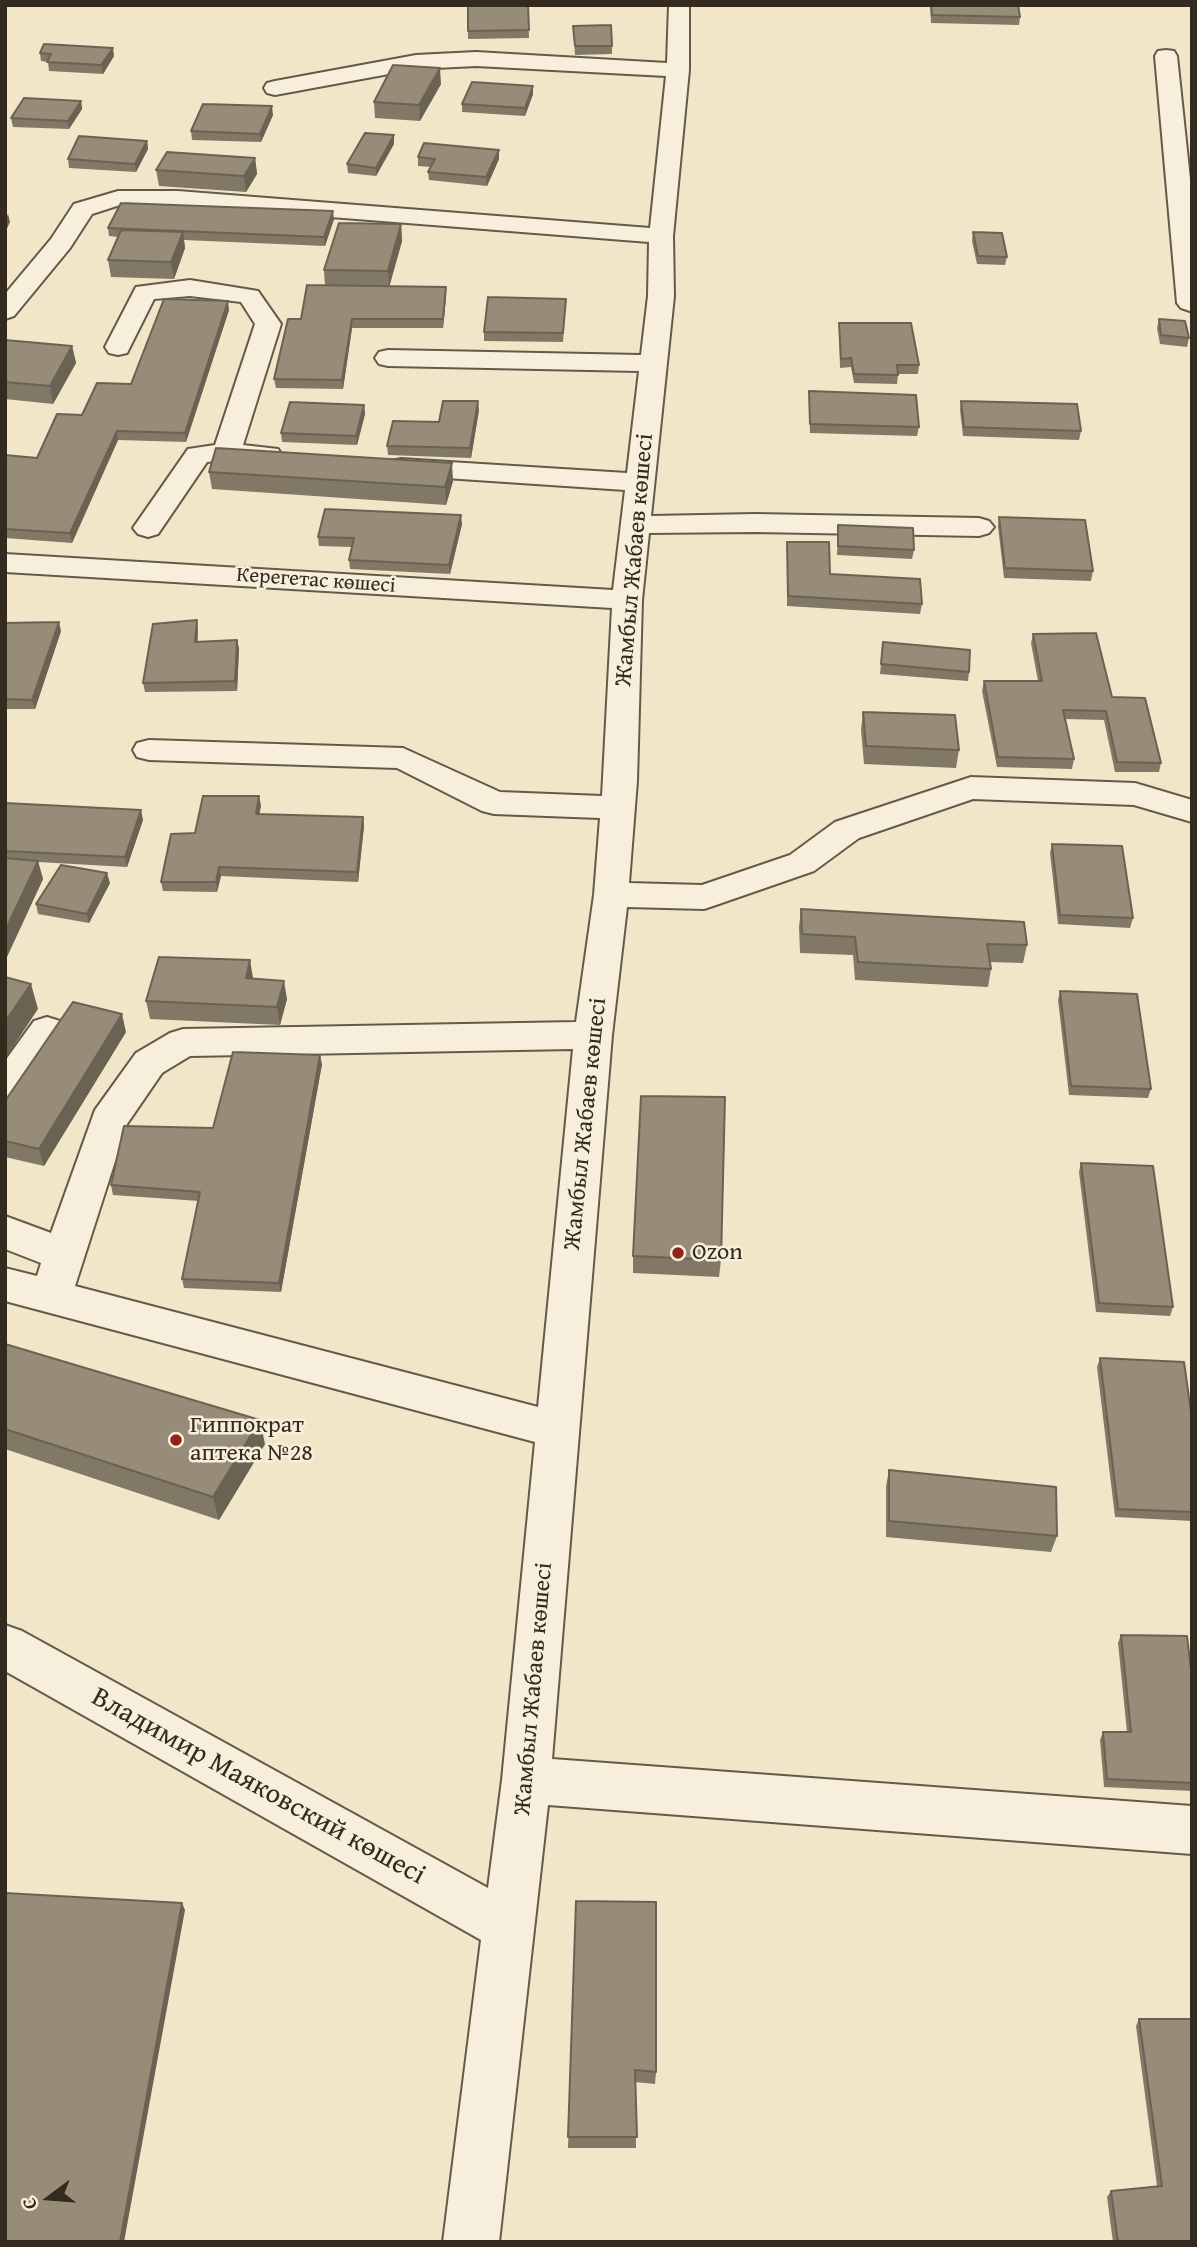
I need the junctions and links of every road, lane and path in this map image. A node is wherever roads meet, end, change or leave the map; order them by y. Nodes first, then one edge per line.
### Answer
1 (679, 5) edge
2 (1166, 56) dead end
3 (678, 70) junction
4 (275, 88) dead end
5 (661, 236) junction
6 (1189, 303) dead end
7 (5, 311) edge
8 (118, 347) dead end
9 (388, 358) dead end
10 (654, 363) junction
11 (227, 452) junction
12 (295, 458) edge
13 (375, 465) edge
14 (640, 482) junction
15 (635, 525) junction
16 (979, 527) dead end
17 (148, 528) dead end
18 (5, 563) edge
19 (627, 600) junction
20 (149, 750) dead end
21 (616, 808) junction
22 (1192, 811) edge
23 (611, 895) junction
24 (47, 1030) dead end
25 (593, 1035) junction
26 (5, 1091) edge
27 (5, 1232) edge
28 (64, 1255) junction
29 (5, 1284) edge
30 (50, 1298) junction
31 (557, 1430) junction
32 (5, 1646) edge
33 (526, 1780) junction
34 (1192, 1830) edge
35 (510, 1928) junction
36 (471, 2242) edge

1 - 3 street, Жамбыл Жабаев көшесі
2 - 6 street
3 - 4 street
3 - 5 street, Жамбыл Жабаев көшесі
5 - 7 street
5 - 10 street, Жамбыл Жабаев көшесі
8 - 11 street
9 - 10 street
10 - 14 street, Жамбыл Жабаев көшесі
11 - 12 street
11 - 17 street
13 - 14 street
14 - 15 street, Жамбыл Жабаев көшесі
15 - 16 street
15 - 19 street, Жамбыл Жабаев көшесі
18 - 19 street, Керегетас көшесі
19 - 21 street, Жамбыл Жабаев көшесі
20 - 21 street
21 - 23 street, Жамбыл Жабаев көшесі
22 - 23 street
23 - 25 street, Жамбыл Жабаев көшесі
24 - 26 street
25 - 28 street
25 - 31 street, Жамбыл Жабаев көшесі
27 - 28 street
28 - 30 street
29 - 30 street
30 - 31 street
31 - 33 street, Жамбыл Жабаев көшесі
32 - 35 street, Владимир Маяковский көшесі
33 - 34 street
33 - 35 street, Жамбыл Жабаев көшесі
35 - 36 street, Жамбыл Жабаев көшесі

